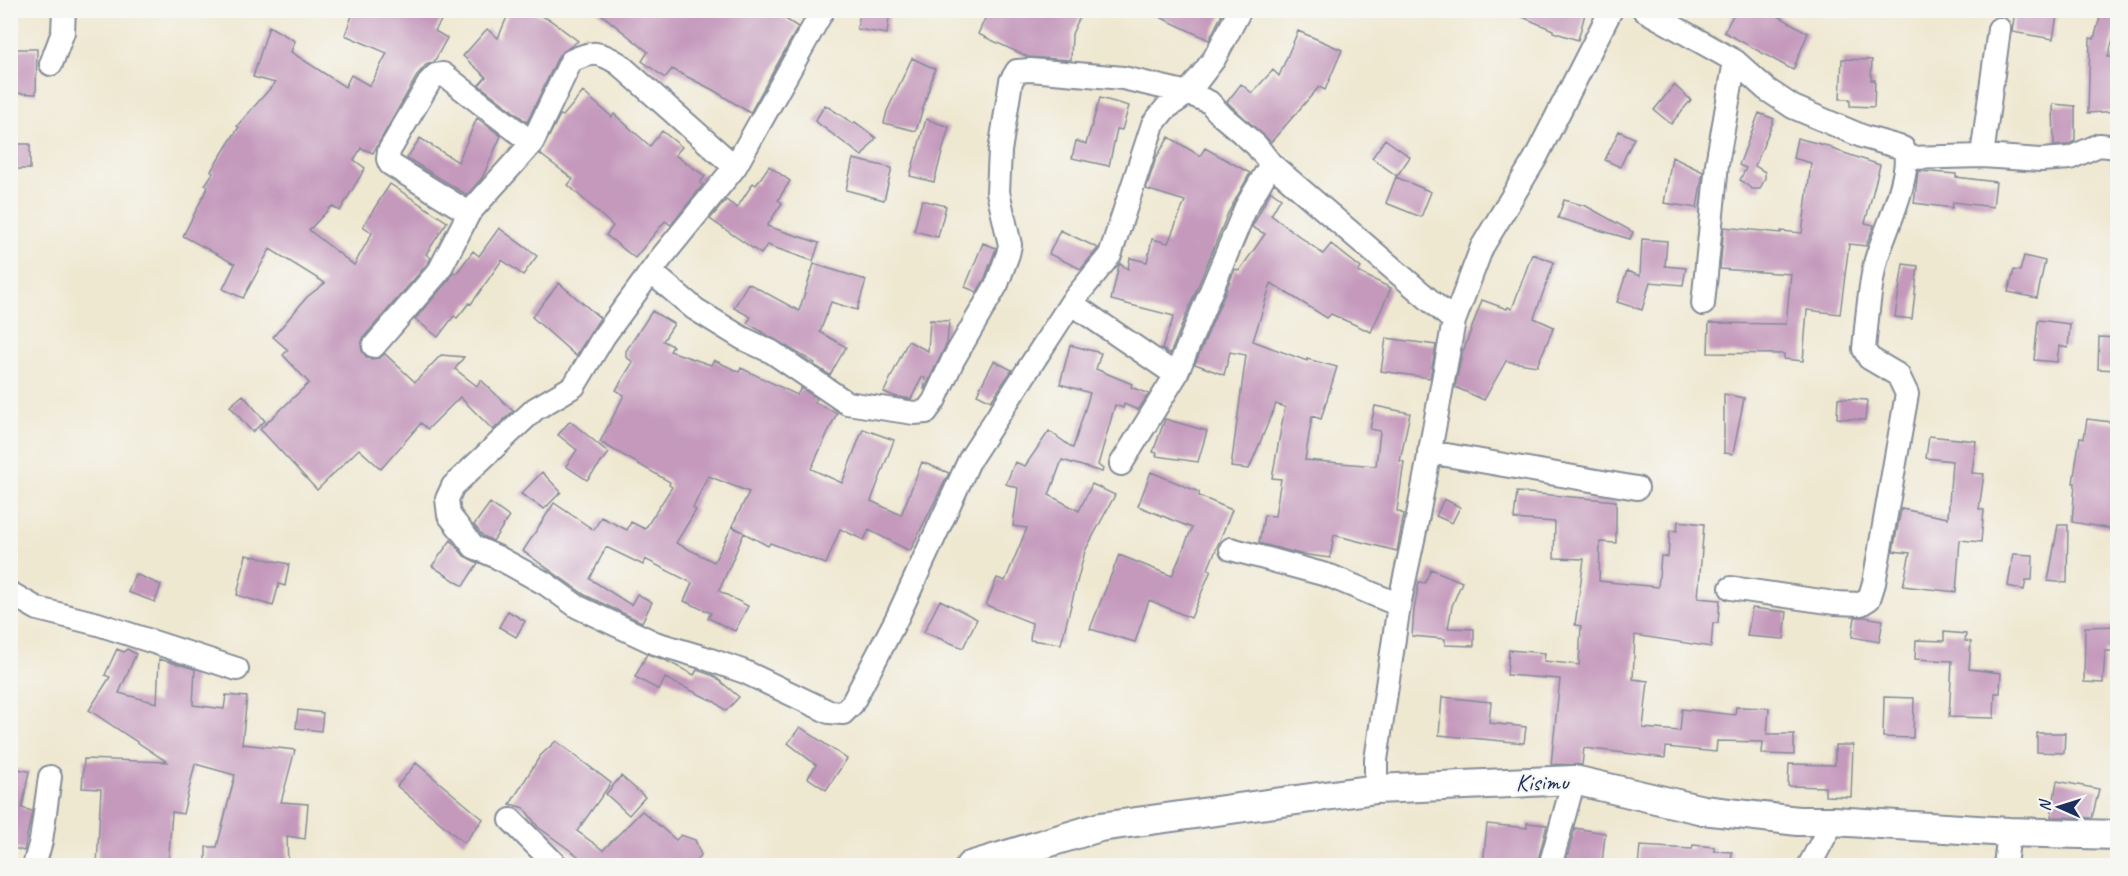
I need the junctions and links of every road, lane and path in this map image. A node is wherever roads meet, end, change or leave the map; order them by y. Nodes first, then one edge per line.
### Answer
1 (64, 10) edge
2 (823, 10) edge
3 (1240, 10) edge
4 (1611, 10) edge
5 (1644, 10) edge
6 (1999, 29) dead end
7 (1735, 61) junction
8 (51, 64) dead end
9 (1188, 93) junction
10 (532, 143) junction
11 (2118, 147) edge
12 (1982, 156) junction
13 (1907, 158) junction
14 (1270, 164) junction
15 (735, 167) junction
16 (469, 213) junction
17 (651, 272) junction
18 (1071, 303) junction
19 (1703, 304) dead end
20 (1454, 321) junction
21 (374, 346) dead end
22 (1176, 375) junction
23 (1429, 452) junction
24 (1121, 464) dead end
25 (1637, 488) dead end
26 (1231, 549) dead end
27 (1731, 588) dead end
28 (10, 593) edge
29 (1399, 605) junction
30 (237, 669) dead end
31 (50, 777) dead end
32 (1574, 780) junction
33 (1376, 789) junction
34 (511, 820) dead end
35 (1833, 821) junction
36 (2009, 832) junction
37 (2118, 835) edge
38 (34, 866) edge
39 (557, 866) edge
40 (970, 866) edge
41 (1550, 866) edge
42 (1809, 866) edge
43 (2005, 866) edge

1 - 8 street
2 - 15 street
3 - 9 street
4 - 20 street
5 - 7 street
6 - 12 street
7 - 13 street
7 - 19 street
9 - 14 street
9 - 17 street
9 - 18 street
10 - 15 street
10 - 16 street
10 - 16 street
11 - 12 street
12 - 13 street
13 - 27 street
14 - 20 street
14 - 22 street
15 - 17 street
16 - 21 street
17 - 18 street
18 - 22 street
20 - 23 street
22 - 24 street
23 - 25 street
23 - 29 street
26 - 29 street
28 - 30 street
29 - 33 street
31 - 38 street
32 - 33 street, Kisimu
32 - 35 street, Kisimu
32 - 41 street
33 - 40 street, Kisimu
34 - 39 street
35 - 36 street, Kisimu
35 - 42 street
36 - 37 street, Kisimu
36 - 43 street

